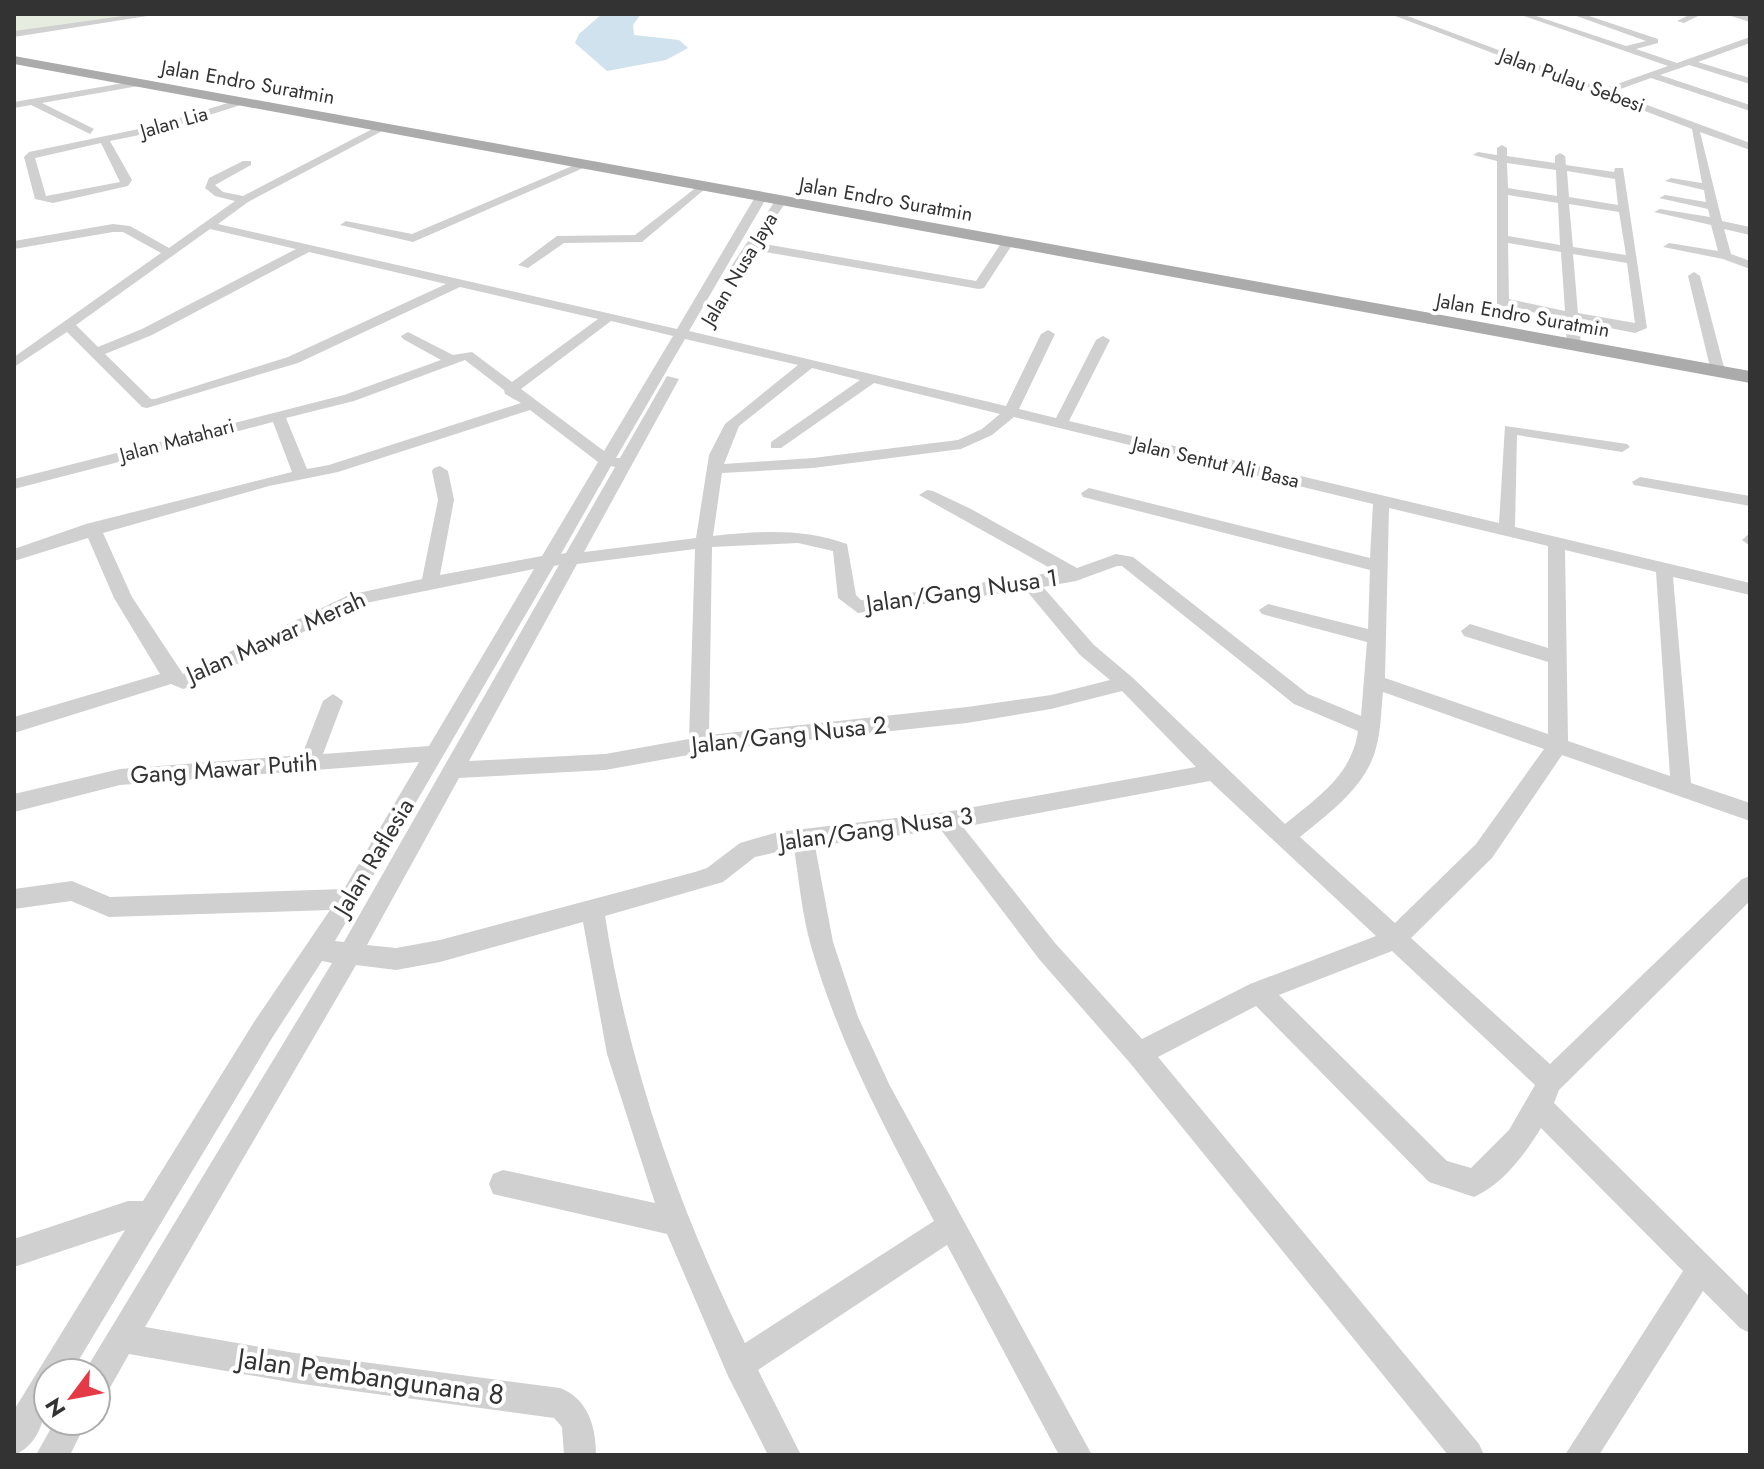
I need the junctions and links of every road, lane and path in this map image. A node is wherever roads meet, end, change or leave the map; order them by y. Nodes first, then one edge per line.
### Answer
1 (139, 14) edge
2 (156, 14) edge
3 (1394, 14) edge
4 (1522, 14) edge
5 (1575, 14) edge
6 (1615, 14) edge
7 (1698, 14) edge
8 (1595, 21) junction
9 (1681, 21) dead end
10 (14, 33) edge
11 (1750, 40) edge
12 (1626, 49) junction
13 (14, 60) edge
14 (1693, 63) junction
15 (1680, 67) junction
16 (1654, 76) junction
17 (1750, 81) edge
18 (141, 83) junction
19 (1603, 92) junction
20 (244, 101) junction
21 (32, 102) junction
22 (14, 105) edge
23 (1750, 108) edge
24 (382, 127) junction
25 (1699, 128) junction
26 (90, 131) dead end
27 (104, 140) junction
28 (1750, 147) edge
29 (1502, 154) junction
30 (1478, 155) dead end
31 (1560, 162) junction
32 (247, 163) dead end
33 (584, 164) junction
34 (1671, 181) dead end
35 (702, 186) junction
36 (1706, 187) junction
37 (1503, 191) junction
38 (761, 197) junction
39 (1665, 198) dead end
40 (244, 200) junction
41 (781, 200) junction
42 (1562, 200) junction
43 (1711, 206) junction
44 (1623, 209) junction
45 (1660, 212) dead end
46 (1716, 222) junction
47 (207, 225) junction
48 (346, 225) dead end
49 (1750, 231) edge
50 (1503, 239) junction
51 (1008, 242) junction
52 (14, 245) edge
53 (749, 245) junction
54 (400, 247) junction
55 (1669, 247) dead end
56 (308, 248) junction
57 (1567, 250) junction
58 (168, 252) junction
59 (1725, 256) junction
60 (1631, 260) junction
61 (367, 262) junction
62 (524, 265) dead end
63 (1750, 265) edge
64 (1694, 276) dead end
65 (456, 284) junction
66 (724, 290) dead end
67 (608, 317) junction
68 (1572, 319) junction
69 (68, 325) junction
70 (695, 333) junction
71 (1048, 334) dead end
72 (408, 336) dead end
73 (1103, 340) dead end
74 (1574, 345) junction
75 (98, 352) junction
76 (450, 359) junction
77 (14, 363) edge
78 (809, 363) junction
79 (1718, 371) junction
80 (1750, 377) edge
81 (870, 379) junction
82 (510, 391) junction
83 (531, 405) junction
84 (1009, 414) junction
85 (278, 416) junction
86 (1059, 426) junction
87 (776, 445) dead end
88 (1622, 447) dead end
89 (616, 462) junction
90 (714, 469) junction
91 (440, 471) dead end
92 (302, 476) junction
93 (1640, 482) dead end
94 (14, 484) edge
95 (1089, 493) dead end
96 (927, 495) dead end
97 (1381, 500) junction
98 (1750, 501) edge
99 (92, 528) junction
100 (1507, 531) junction
101 (704, 541) junction
102 (1556, 543) junction
103 (14, 555) edge
104 (559, 561) junction
105 (1379, 566) junction
106 (1664, 569) junction
107 (1076, 575) junction
108 (1030, 583) junction
109 (429, 585) junction
110 (1750, 589) edge
111 (1268, 610) dead end
112 (1470, 631) dead end
113 (1375, 637) junction
114 (1558, 658) junction
115 (172, 677) junction
116 (1375, 682) junction
117 (1126, 683) junction
118 (333, 701) dead end
119 (14, 725) edge
120 (1370, 728) junction
121 (699, 744) junction
122 (1558, 745) junction
123 (443, 762) junction
124 (309, 763) junction
125 (1214, 772) junction
126 (1681, 788) junction
127 (14, 803) edge
128 (420, 803) junction
129 (1750, 812) edge
130 (946, 821) junction
131 (1283, 838) junction
132 (803, 840) junction
133 (1745, 898) edge
134 (14, 899) edge
135 (350, 899) junction
136 (593, 911) junction
137 (1393, 940) junction
138 (332, 953) junction
139 (1259, 992) junction
140 (1139, 1054) junction
141 (1550, 1081) junction
142 (1539, 1107) junction
143 (503, 1184) dead end
144 (152, 1214) junction
145 (673, 1221) junction
146 (952, 1226) junction
147 (14, 1253) edge
148 (1700, 1270) junction
149 (1750, 1318) edge
150 (122, 1338) junction
151 (64, 1357) edge
152 (111, 1357) edge
153 (739, 1365) junction
154 (32, 1409) edge
155 (63, 1437) edge
156 (14, 1439) edge
157 (52, 1455) edge
158 (580, 1455) edge
159 (785, 1455) edge
160 (1076, 1455) edge
161 (1468, 1455) edge
162 (1581, 1455) edge

1 - 10 street
2 - 10 street
3 - 19 street, Jalan Pulau Sebesi
4 - 12 street
5 - 8 street
6 - 8 street
7 - 9 street
8 - 12 street
11 - 14 street
12 - 15 street
13 - 18 main road, Jalan Endro Suratmin
14 - 15 street
14 - 17 street
15 - 16 street
16 - 19 street
16 - 23 street
18 - 20 main road, Jalan Endro Suratmin
18 - 21 street
19 - 25 street, Jalan Pulau Sebesi
20 - 24 main road, Jalan Endro Suratmin
20 - 27 street, Jalan Lia
21 - 22 street
21 - 26 street
24 - 33 main road, Jalan Endro Suratmin
24 - 40 street
25 - 28 street, Jalan Pulau Sebesi
25 - 36 street
27 - 27 street, Jalan Lia
29 - 30 street
29 - 31 street
29 - 37 street
31 - 42 street
31 - 44 street
32 - 40 street
33 - 35 main road, Jalan Endro Suratmin
33 - 54 street
34 - 36 street
35 - 38 main road, Jalan Endro Suratmin
35 - 62 street
36 - 43 street
37 - 42 street
37 - 50 street
38 - 41 main road, Jalan Endro Suratmin
38 - 70 street, Jalan Nusa Jaya
39 - 43 street
40 - 47 street
41 - 51 main road, Jalan Endro Suratmin
41 - 53 street, Jalan Nusa Jaya
42 - 44 street
42 - 57 street
43 - 46 street
44 - 60 street
45 - 46 street
46 - 49 street
46 - 59 street
47 - 56 street, Jalan Sentut Ali Basa
47 - 58 street
48 - 54 street
50 - 57 street
50 - 68 street
51 - 53 street
51 - 74 main road, Jalan Endro Suratmin
52 - 58 street
53 - 66 street, Jalan Nusa Jaya
54 - 61 street
55 - 59 street
56 - 61 street, Jalan Sentut Ali Basa
56 - 75 street
57 - 60 street
57 - 68 street
58 - 69 street
59 - 63 street
60 - 68 street
61 - 65 street, Jalan Sentut Ali Basa
64 - 79 street
65 - 67 street, Jalan Sentut Ali Basa
65 - 75 street
67 - 70 street, Jalan Sentut Ali Basa
67 - 82 street
68 - 74 street
69 - 75 street
69 - 77 street
70 - 78 street, Jalan Sentut Ali Basa
70 - 89 street, Jalan Raflesia
71 - 84 street
72 - 76 street
73 - 86 street
74 - 79 main road, Jalan Endro Suratmin
76 - 82 street
76 - 85 street, Jalan Matahari
78 - 81 street, Jalan Sentut Ali Basa
78 - 90 street
79 - 80 main road, Jalan Endro Suratmin
81 - 84 street, Jalan Sentut Ali Basa
81 - 87 street
82 - 83 street
83 - 89 street
83 - 92 street
84 - 86 street, Jalan Sentut Ali Basa
84 - 90 street
85 - 92 street
85 - 94 street, Jalan Matahari
86 - 97 street, Jalan Sentut Ali Basa
88 - 100 street
89 - 104 street, Jalan Raflesia
90 - 101 street
91 - 109 street
92 - 99 street
93 - 98 street
95 - 105 street
96 - 107 street
97 - 100 street, Jalan Sentut Ali Basa
97 - 105 street
99 - 103 street
99 - 115 street, Jalan Mawar Merah
100 - 102 street, Jalan Sentut Ali Basa
101 - 104 street, Jalan/Gang Nusa 1
101 - 108 street, Jalan/Gang Nusa 1
101 - 121 street
102 - 106 street, Jalan Sentut Ali Basa
102 - 114 street
104 - 109 street, Jalan Mawar Merah
104 - 123 street, Jalan Raflesia
105 - 113 street
106 - 110 street, Jalan Sentut Ali Basa
106 - 126 street
107 - 108 street, Jalan/Gang Nusa 1
107 - 120 street, Jalan/Gang Nusa 1
108 - 117 street
109 - 115 street, Jalan Mawar Merah
111 - 113 street
112 - 114 street
113 - 116 street
114 - 122 street
115 - 119 street
116 - 120 street
116 - 122 street
117 - 121 street, Jalan/Gang Nusa 2
117 - 125 street
118 - 124 street
120 - 131 street
121 - 123 street, Jalan/Gang Nusa 2
122 - 126 street
122 - 137 street
123 - 124 street, Gang Mawar Putih
123 - 128 street, Jalan Raflesia
124 - 127 street, Gang Mawar Putih
125 - 130 street, Jalan/Gang Nusa 3
125 - 131 street
126 - 129 street
128 - 135 street, Jalan Raflesia
128 - 138 street, Jalan Raflesia
130 - 132 street, Jalan/Gang Nusa 3
130 - 140 street
131 - 137 street
132 - 136 street, Jalan/Gang Nusa 3
132 - 146 street
133 - 141 street
134 - 135 street
135 - 138 street, Jalan Raflesia
136 - 138 street, Jalan/Gang Nusa 3
136 - 145 street
137 - 139 street
137 - 141 street
138 - 144 street, Jalan Raflesia
138 - 150 street, Jalan Raflesia
139 - 140 street
139 - 142 street
140 - 161 street
141 - 142 street
142 - 148 street
143 - 145 street
144 - 147 street
144 - 151 street, Jalan Raflesia
145 - 153 street
146 - 153 street
146 - 160 street
148 - 149 street
148 - 162 street
150 - 152 street, Jalan Raflesia
150 - 158 street, Jalan Pembangunana 8
153 - 159 street
154 - 156 street
155 - 157 street

